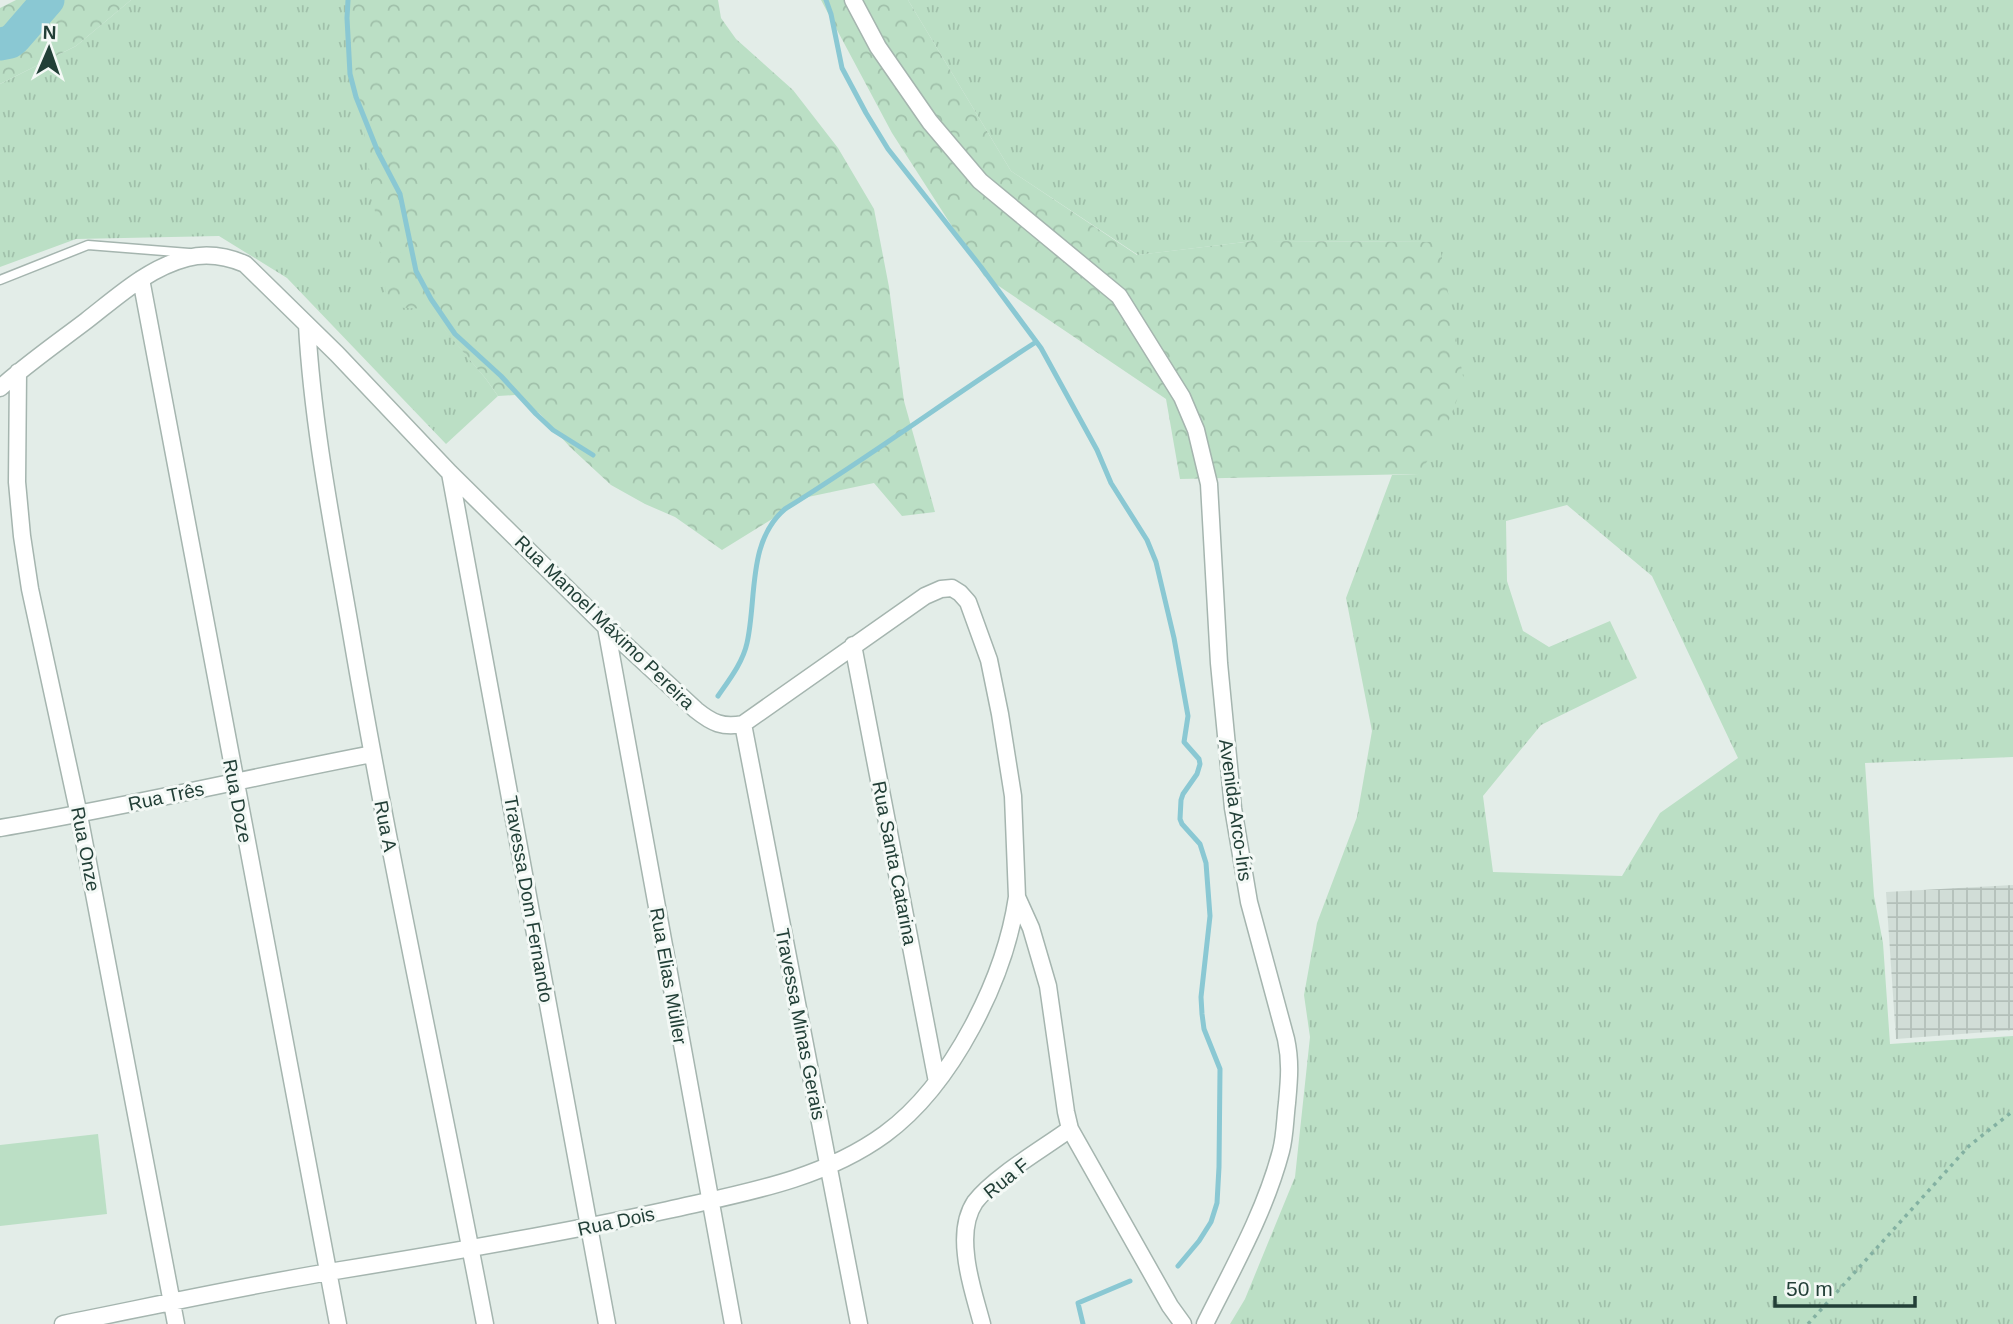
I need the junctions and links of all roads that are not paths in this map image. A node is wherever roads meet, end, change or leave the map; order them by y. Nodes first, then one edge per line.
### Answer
1 (853, 0) edge
2 (215, 255) junction
3 (141, 279) junction
4 (0, 280) edge
5 (307, 325) junction
6 (18, 372) junction
7 (0, 388) edge
8 (450, 473) junction
9 (606, 627) junction
10 (853, 645) junction
11 (743, 723) junction
12 (372, 754) junction
13 (234, 781) junction
14 (79, 815) junction
15 (0, 828) edge
16 (1017, 897) junction
17 (937, 1082) junction
18 (1070, 1129) junction
19 (829, 1166) junction
20 (710, 1200) junction
21 (589, 1227) junction
22 (471, 1249) junction
23 (328, 1273) junction
24 (172, 1303) junction
25 (63, 1324) edge
26 (176, 1324) edge
27 (338, 1324) edge
28 (485, 1324) edge
29 (607, 1324) edge
30 (733, 1324) edge
31 (859, 1324) edge
32 (982, 1324) edge
33 (1183, 1324) edge
34 (1205, 1324) edge

1 - 34 street, Avenida Arco-Íris
2 - 3 street, Rua Manoel Máximo Pereira
2 - 4 lane
2 - 5 street, Rua Manoel Máximo Pereira
3 - 6 street, Rua Manoel Máximo Pereira
3 - 13 street, Rua Doze
5 - 8 street, Rua Manoel Máximo Pereira
5 - 12 street, Rua A
6 - 7 street, Rua Manoel Máximo Pereira
6 - 14 street, Rua Onze
8 - 9 street, Rua Manoel Máximo Pereira
8 - 21 street, Travessa Dom Fernando
9 - 11 street, Rua Manoel Máximo Pereira
9 - 20 street, Rua Elias Müller
10 - 11 street
10 - 16 street
10 - 17 street, Rua Santa Catarina
11 - 19 street, Travessa Minas Gerais
12 - 13 street, Rua Três
12 - 22 street, Rua A
13 - 14 street, Rua Três
13 - 23 street, Rua Doze
14 - 15 street, Rua Três
14 - 24 street, Rua Onze
16 - 17 street, Rua Dois
16 - 18 street
17 - 19 street, Rua Dois
18 - 32 street, Rua F
18 - 33 street
19 - 20 street, Rua Dois
19 - 31 street, Travessa Minas Gerais
20 - 21 street, Rua Dois
20 - 30 street, Rua Elias Müller
21 - 22 street, Rua Dois
21 - 29 street, Travessa Dom Fernando
22 - 23 street, Rua Dois
22 - 28 street, Rua A
23 - 24 street, Rua Dois
23 - 27 street, Rua Doze
24 - 25 street, Rua Dois
24 - 26 street, Rua Onze

